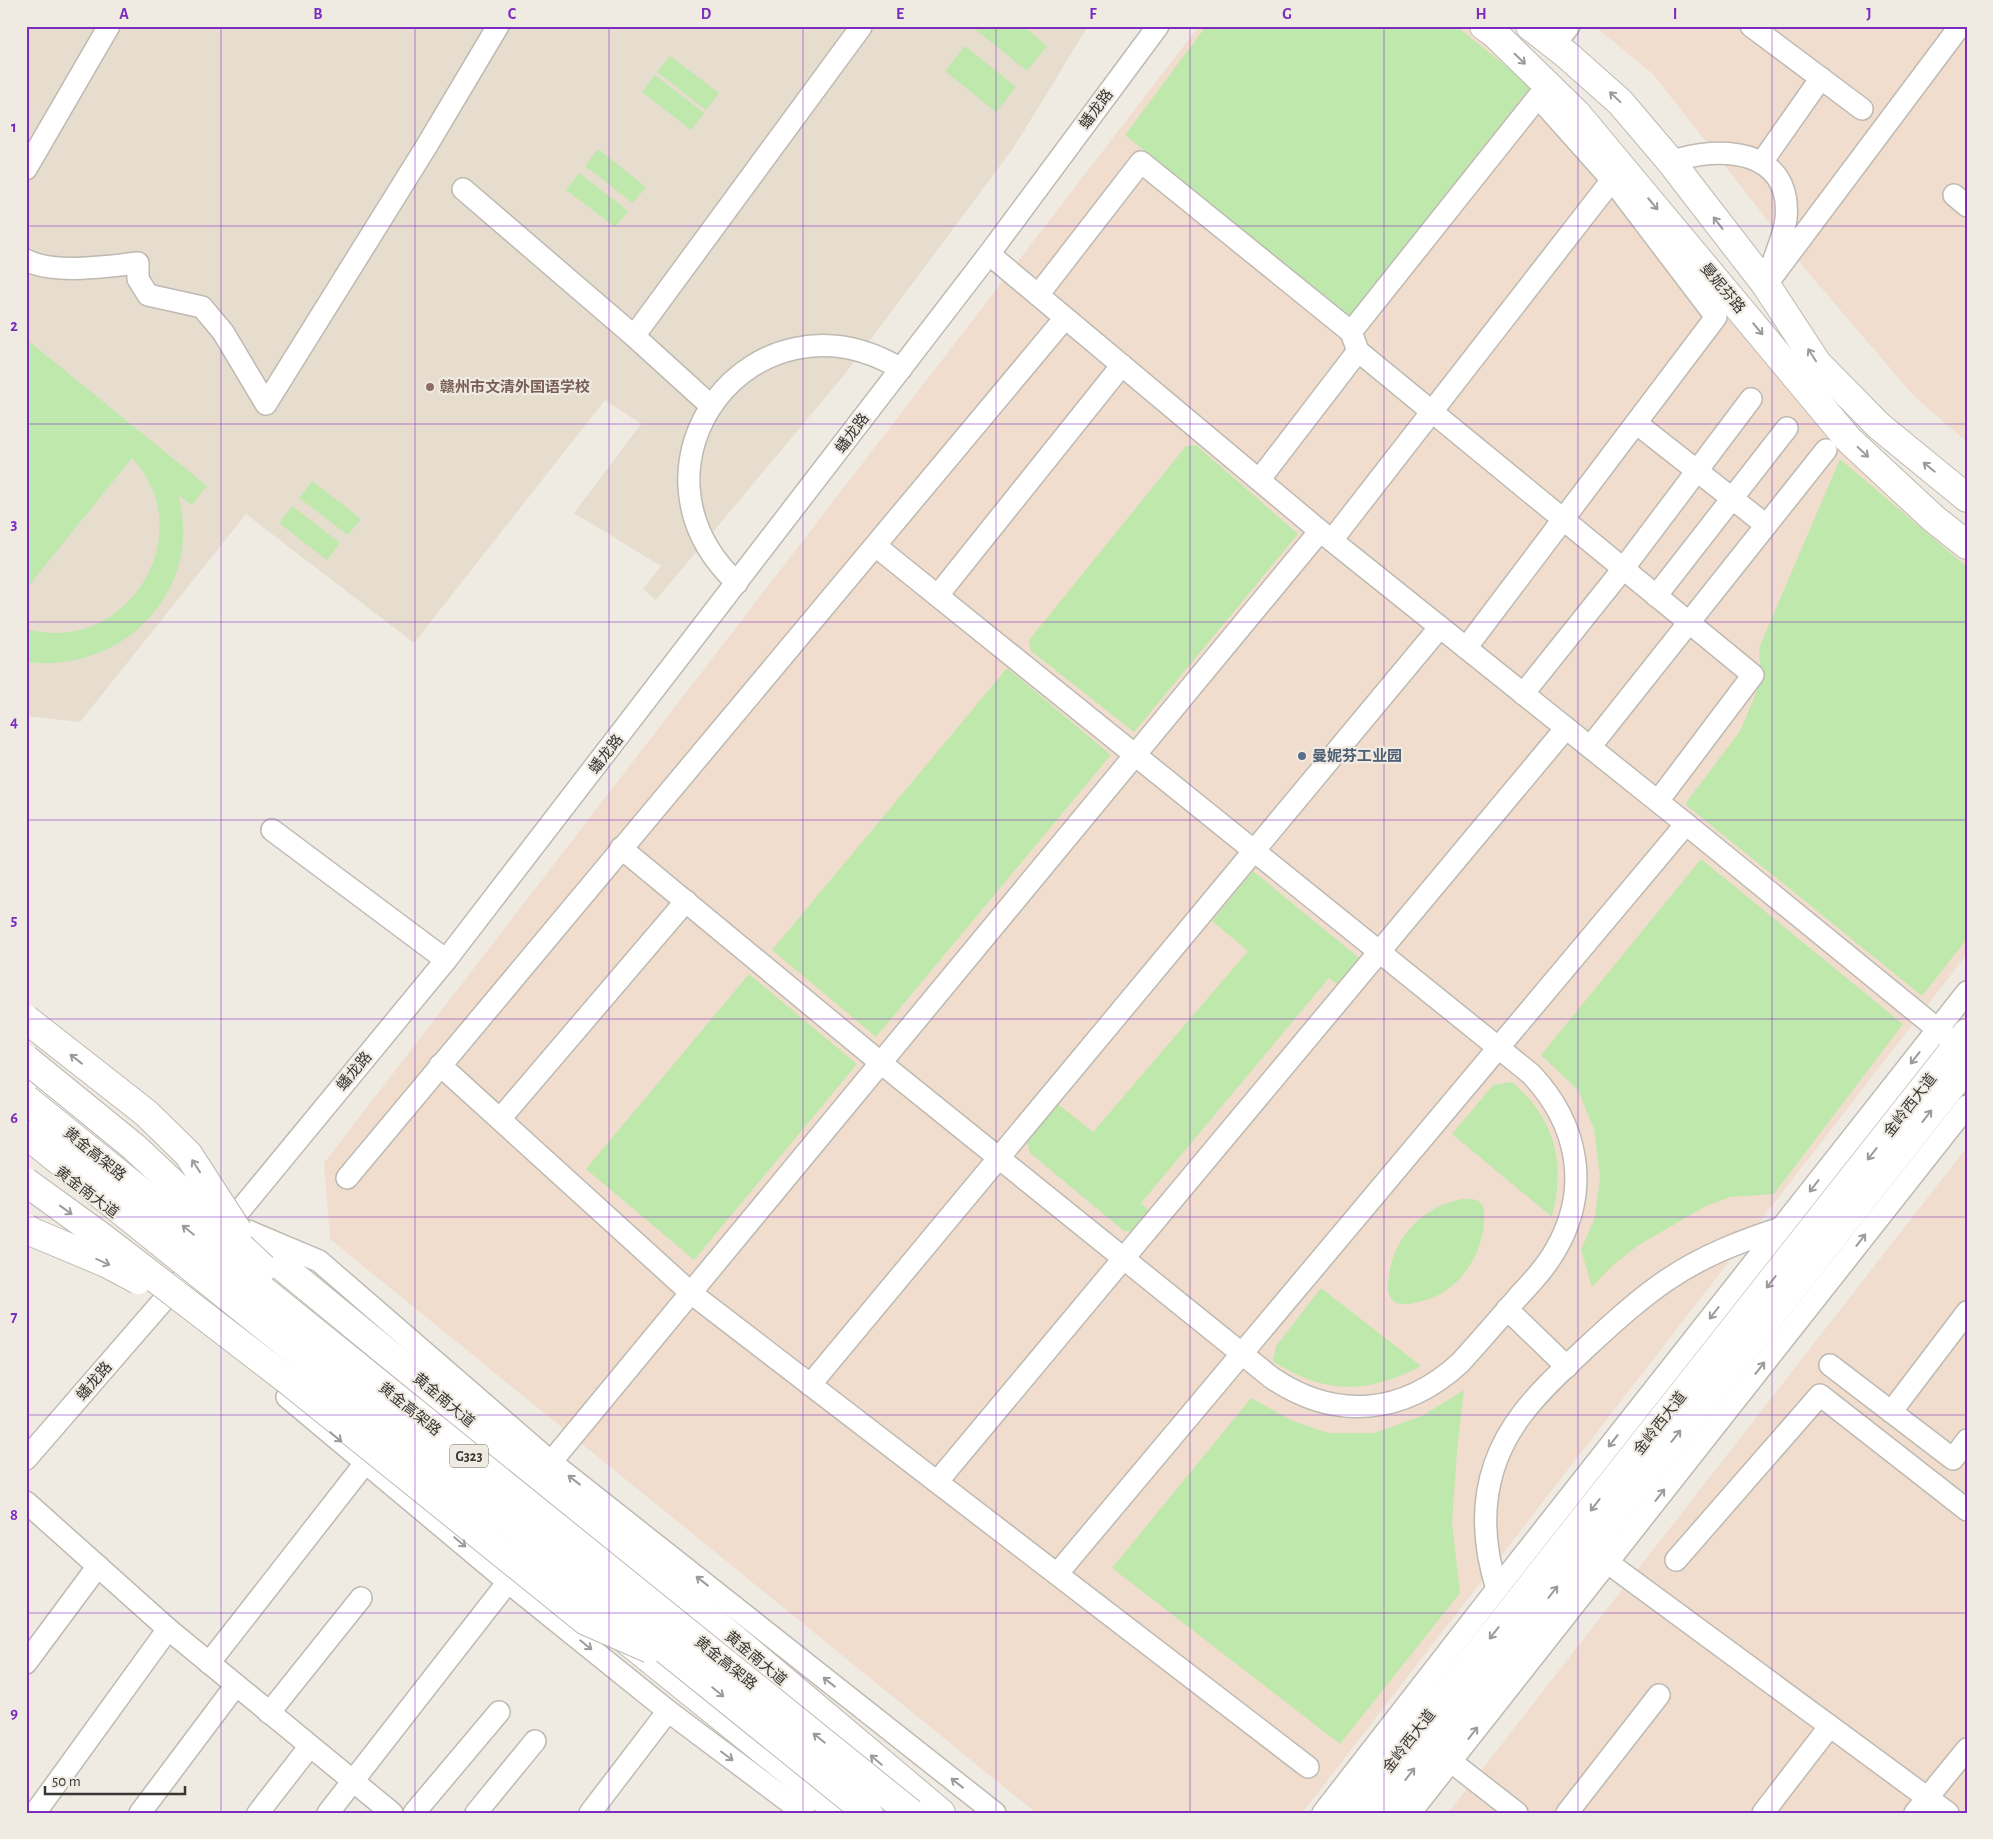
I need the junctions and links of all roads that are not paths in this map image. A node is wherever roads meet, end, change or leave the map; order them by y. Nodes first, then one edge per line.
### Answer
1 (109, 26) edge
2 (498, 26) edge
3 (860, 26) edge
4 (1158, 26) edge
5 (1484, 26) edge
6 (1751, 26) edge
7 (1960, 26) edge
8 (1531, 27) edge
9 (1562, 36) edge
10 (1821, 78) junction
11 (1862, 109) dead end
12 (1671, 162) junction
13 (1762, 162) junction
14 (26, 169) edge
15 (1612, 180) junction
16 (463, 189) dead end
17 (989, 254) junction
18 (26, 260) edge
19 (1766, 285) junction
20 (1038, 295) junction
21 (1066, 318) junction
22 (634, 336) junction
23 (1355, 342) junction
24 (1122, 366) junction
25 (901, 369) junction
26 (1751, 399) dead end
27 (711, 406) junction
28 (1431, 411) junction
29 (1636, 423) junction
30 (1787, 428) dead end
31 (1826, 450) dead end
32 (1697, 471) junction
33 (1259, 480) junction
34 (1732, 498) junction
35 (1967, 498) edge
36 (1563, 520) junction
37 (1766, 525) junction
38 (1326, 535) junction
39 (1967, 545) edge
40 (877, 547) junction
41 (1623, 569) junction
42 (737, 583) junction
43 (938, 595) junction
44 (1656, 596) junction
45 (1688, 622) junction
46 (1440, 626) junction
47 (1466, 648) junction
48 (1523, 694) junction
49 (1566, 728) junction
50 (1590, 747) junction
51 (1136, 754) junction
52 (1658, 801) junction
53 (1686, 824) junction
54 (272, 830) dead end
55 (621, 848) junction
56 (1254, 850) junction
57 (686, 901) junction
58 (1380, 951) junction
59 (446, 960) junction
60 (1967, 992) edge
61 (26, 1019) edge
62 (1957, 1043) edge
63 (1498, 1047) junction
64 (26, 1059) edge
65 (881, 1063) junction
66 (440, 1065) junction
67 (26, 1080) edge
68 (26, 1099) edge
69 (1967, 1106) edge
70 (500, 1119) junction
71 (26, 1134) edge
72 (26, 1146) edge
73 (999, 1158) junction
74 (347, 1178) dead end
75 (26, 1182) edge
76 (230, 1223) junction
77 (26, 1228) edge
78 (1781, 1228) junction
79 (1124, 1258) junction
80 (260, 1266) junction
81 (188, 1272) junction
82 (691, 1293) junction
83 (1507, 1309) junction
84 (1967, 1312) edge
85 (202, 1313) junction
86 (1242, 1354) junction
87 (1830, 1365) dead end
88 (1566, 1366) junction
89 (810, 1385) junction
90 (1891, 1412) junction
91 (481, 1431) junction
92 (1967, 1440) edge
93 (26, 1459) edge
94 (366, 1462) junction
95 (551, 1462) junction
96 (435, 1482) junction
97 (937, 1482) junction
98 (26, 1502) edge
99 (1967, 1510) edge
100 (1597, 1555) junction
101 (1676, 1560) dead end
102 (98, 1566) junction
103 (1057, 1574) junction
104 (508, 1582) junction
105 (1497, 1589) junction
106 (361, 1598) dead end
107 (700, 1610) junction
108 (168, 1629) junction
109 (702, 1644) junction
110 (26, 1663) edge
111 (209, 1663) junction
112 (655, 1664) junction
113 (684, 1664) junction
114 (236, 1685) junction
115 (1659, 1695) dead end
116 (668, 1711) junction
117 (499, 1712) dead end
118 (269, 1713) junction
119 (1830, 1726) junction
120 (535, 1741) dead end
121 (310, 1746) junction
122 (1967, 1749) edge
123 (1441, 1754) junction
124 (1308, 1767) dead end
125 (353, 1781) junction
126 (907, 1786) junction
127 (1921, 1805) edge
128 (26, 1812) edge
129 (31, 1813) edge
130 (35, 1813) edge
131 (140, 1813) edge
132 (258, 1813) edge
133 (328, 1813) edge
134 (392, 1813) edge
135 (414, 1813) edge
136 (476, 1813) edge
137 (590, 1813) edge
138 (804, 1813) edge
139 (841, 1813) edge
140 (868, 1813) edge
141 (887, 1813) edge
142 (911, 1813) edge
143 (941, 1813) edge
144 (995, 1813) edge
145 (1323, 1813) edge
146 (1352, 1813) edge
147 (1380, 1813) edge
148 (1410, 1813) edge
149 (1517, 1813) edge
150 (1568, 1813) edge
151 (1763, 1813) edge
152 (1948, 1813) edge

1 - 14 street
2 - 18 street
3 - 22 street
4 - 17 street, 蟠龙路
5 -> 39 main road, 曼妮芬路
6 - 10 street
7 - 19 street
8 - 9 main road
12 -> 9 main road
10 - 11 street
10 - 13 street
12 - 13 street
19 -> 12 main road
13 - 19 street
15 - 23 street
15 - 28 street
15 - 29 street
16 - 22 street
17 - 20 street
17 - 25 street, 蟠龙路
35 -> 19 main road
20 - 21 street
20 - 23 street
21 - 24 street
21 - 40 street
22 - 27 street
23 - 28 street
23 - 33 street
24 - 33 street
24 - 43 street
25 - 27 street
25 - 42 street, 蟠龙路
26 - 32 street
27 - 42 street
28 - 36 street
28 - 38 street
29 - 32 street
29 - 36 street
30 - 34 street
31 - 37 street
32 - 34 street
32 - 41 street
33 - 38 street
34 - 37 street
34 - 44 street
36 - 41 street
36 - 47 street
37 - 45 street
38 - 46 street
38 - 51 street
40 - 43 street
40 - 55 street
41 - 44 street
41 - 48 street
42 - 59 street, 蟠龙路
43 - 51 street
44 - 45 street
45 - 50 street
45 - 52 street
46 - 47 street
46 - 56 street
47 - 48 street
48 - 49 street
49 - 50 street
49 - 58 street
50 - 52 street
51 - 56 street
51 - 65 street
52 - 53 street
53 - 62 street
53 - 63 street
54 - 59 street
55 - 57 street
55 - 66 street
56 - 58 street
56 - 73 street
57 - 65 street
57 - 70 street
58 - 63 street
58 - 79 street
59 - 76 street, 蟠龙路
60 - 62 street
80 -> 61 main road, bridge
62 -> 78 street
100 -> 62 main road, 金岭西大道
62 -> 146 main road, 金岭西大道
63 - 83 street
63 - 86 street
64 - 80 main road, bridge
65 - 73 street
65 - 82 street
66 - 70 street
66 - 74 street
67 - 76 main road, 黄金南大道
109 -> 68 main road, 黄金高架路 / G323, bridge
100 -> 69 street
70 - 82 street
71 - 113 main road, 黄金高架路 / G323, bridge
72 - 81 main road, 黄金南大道
73 - 79 street
73 - 89 street
75 -> 85 main road, bridge
76 - 81 street, 蟠龙路
76 - 91 main road, 黄金南大道
76 - 95 street
77 -> 85 main road, bridge
78 - 88 street
78 -> 105 street
79 - 86 street
79 - 97 street
80 - 109 main road, bridge
81 - 93 street, 蟠龙路
81 -> 94 street
81 - 96 main road, 黄金南大道
82 - 89 street
82 - 95 street
83 - 86 street
83 - 88 street
84 - 90 street
85 - 113 main road, bridge
86 - 103 street
87 - 90 street
88 - 105 street
89 - 97 street
90 - 92 street
91 - 96 main road
91 - 107 main road, 黄金南大道
94 -> 104 street
94 - 111 street
144 -> 95 street
96 - 112 main road, 黄金南大道
97 - 103 street
98 - 102 street
99 - 101 street
100 - 119 street
123 -> 100 main road, 金岭西大道
102 - 108 street
102 - 110 street
103 - 124 street
104 -> 116 street
104 - 125 street
105 - 145 street
106 - 118 street
107 - 112 main road
126 -> 107 main road, 黄金南大道
108 - 111 street
108 - 130 street
142 -> 109 main road, 黄金高架路 / G323, bridge
111 - 114 street
112 - 139 main road, 黄金南大道
113 -> 140 main road, 黄金高架路 / G323, bridge
114 - 118 street
114 - 131 street
115 - 150 street
116 - 137 street
116 -> 138 street
117 - 135 street
118 - 121 street
119 - 127 street
119 - 151 street
120 - 136 street
121 - 125 street
121 - 132 street
122 - 127 street
147 -> 123 main road, 金岭西大道
123 - 148 street
123 - 149 street
125 - 133 street
125 - 134 street
126 - 141 main road
126 - 143 main road, 黄金南大道
127 - 152 street
128 - 129 street

